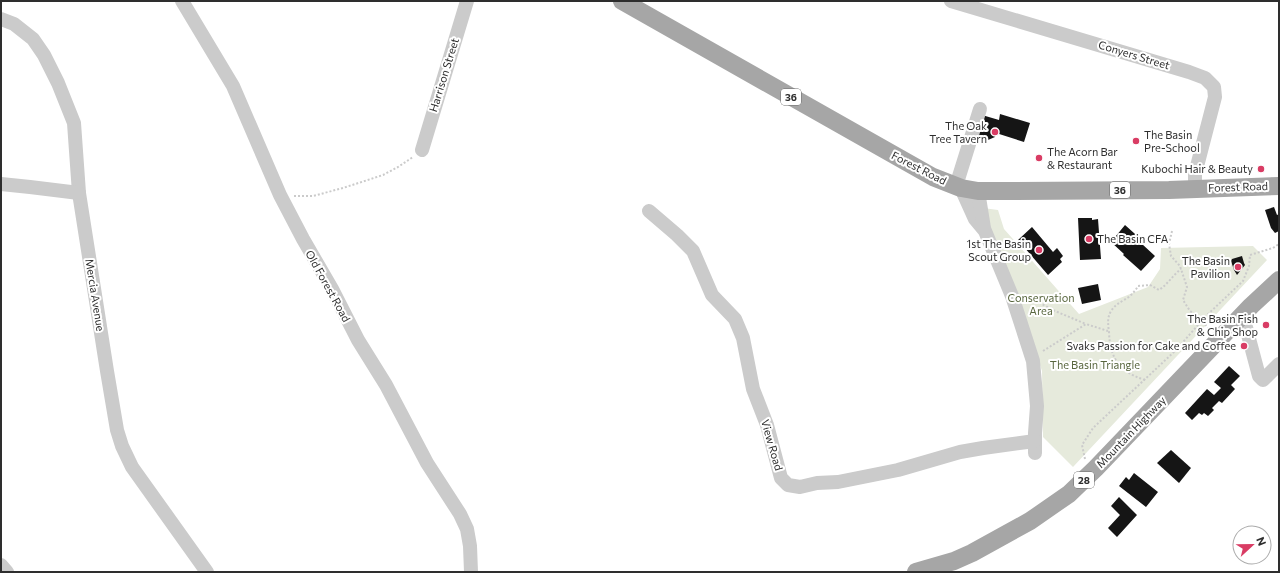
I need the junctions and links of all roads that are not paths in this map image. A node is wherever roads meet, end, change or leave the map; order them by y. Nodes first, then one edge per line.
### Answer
1 (182, 1) edge
2 (467, 1) edge
3 (622, 1) edge
4 (951, 1) edge
5 (1, 19) edge
6 (980, 109) dead end
7 (422, 150) road end
8 (1, 184) edge
9 (1279, 186) edge
10 (965, 188) junction
11 (1195, 188) junction
12 (79, 193) junction
13 (649, 211) dead end
14 (1279, 280) edge
15 (1243, 316) junction
16 (1279, 364) edge
17 (1, 565) edge
18 (474, 571) edge
19 (6, 572) edge
20 (207, 572) edge
21 (916, 572) edge

1 - 18 street, Old Forest Road
2 - 7 street, Harrison Street
3 - 10 main road, Forest Road / 36
4 - 11 street, Conyers Street
5 - 12 street, Mercia Avenue
6 - 10 street
8 - 12 street
9 - 11 main road, Forest Road / 36
10 - 11 main road, Forest Road / 36
10 - 13 street, View Road
12 - 20 street, Mercia Avenue
14 - 15 main road, Mountain Highway / 28
15 - 16 street
15 - 21 main road, Mountain Highway / 28
17 - 19 street

